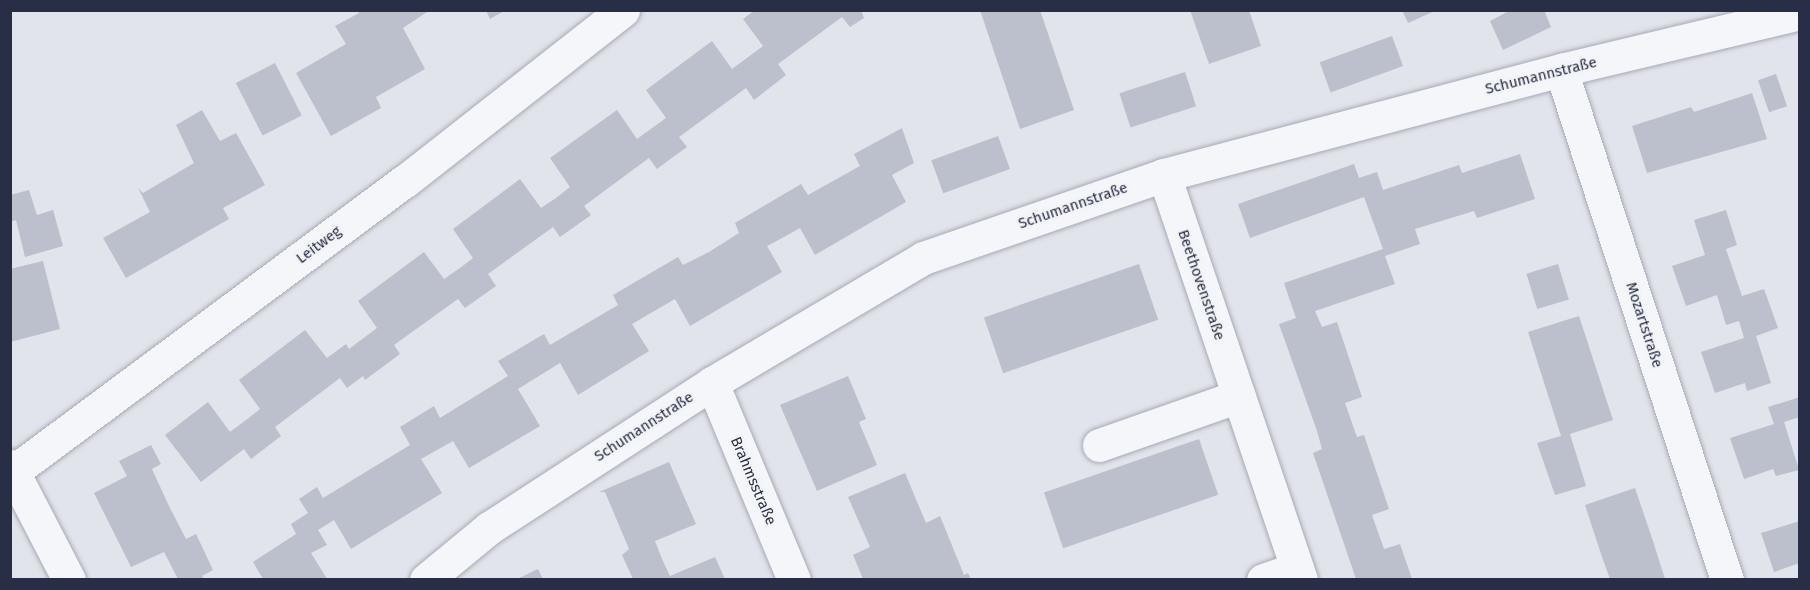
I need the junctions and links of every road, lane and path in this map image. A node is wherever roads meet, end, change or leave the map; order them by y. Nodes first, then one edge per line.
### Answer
1 (623, 10) edge
2 (1800, 13) edge
3 (1561, 70) junction
4 (1164, 175) junction
5 (712, 382) junction
6 (1239, 396) junction
7 (1099, 445) dead end
8 (12, 470) edge
9 (1299, 574) edge
10 (69, 579) edge
11 (426, 579) edge
12 (794, 579) edge
13 (1263, 579) edge
14 (1727, 579) edge

1 - 8 street, Leitweg
2 - 3 street, Schumannstraße
3 - 4 street, Schumannstraße
3 - 14 street, Mozartstraße
4 - 5 street, Schumannstraße
4 - 6 street, Beethovenstraße
5 - 11 street, Schumannstraße
5 - 12 street, Brahmsstraße
6 - 7 street
6 - 9 street, Beethovenstraße
8 - 10 street
9 - 13 street, Beethovenstraße

